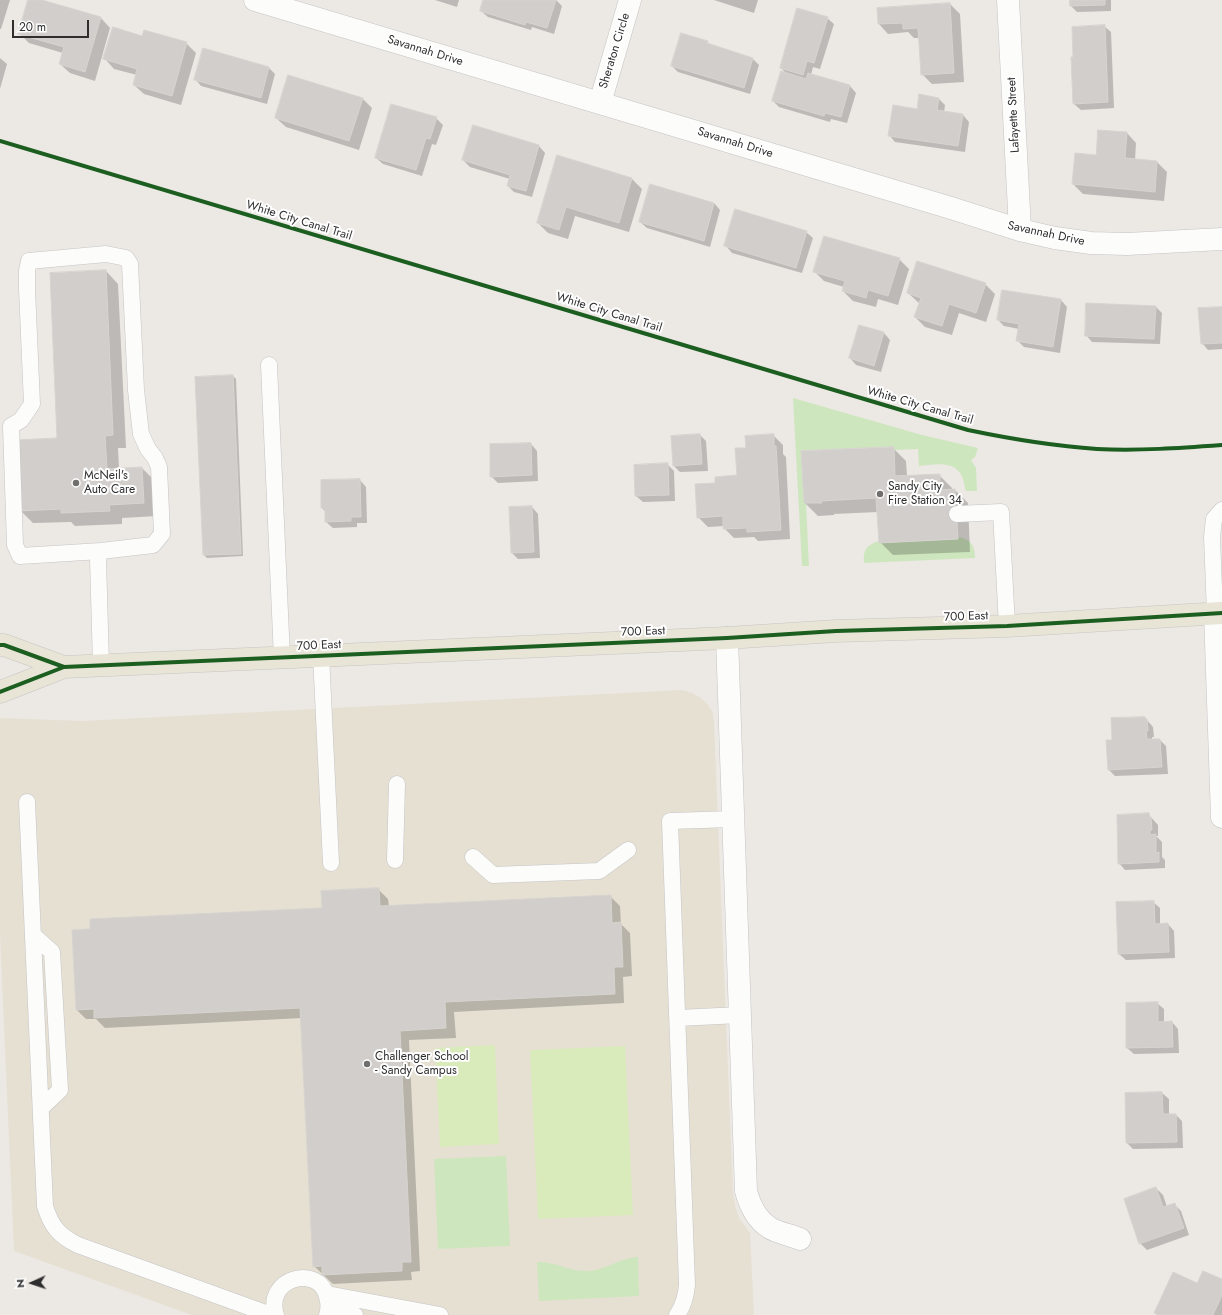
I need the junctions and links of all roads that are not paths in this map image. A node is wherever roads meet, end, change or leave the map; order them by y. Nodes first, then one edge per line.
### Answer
1 (255, 0) edge
2 (630, 0) edge
3 (1008, 0) edge
4 (304, 7) edge
5 (600, 103) junction
6 (1020, 230) junction
7 (1222, 239) edge
8 (269, 365) dead end
9 (1222, 510) edge
10 (957, 514) dead end
11 (101, 551) junction
12 (1218, 613) edge
13 (1007, 626) junction
14 (727, 638) junction
15 (0, 645) edge
16 (321, 655) junction
17 (282, 658) junction
18 (101, 665) junction
19 (64, 667) junction
20 (0, 692) edge
21 (397, 784) dead end
22 (27, 802) dead end
23 (1222, 817) edge
24 (734, 819) junction
25 (628, 850) dead end
26 (473, 857) dead end
27 (395, 860) dead end
28 (331, 863) dead end
29 (740, 1015) junction
30 (678, 1018) junction
31 (800, 1238) dead end
32 (327, 1294) junction
33 (328, 1313) edge
34 (271, 1315) edge
35 (276, 1315) edge
36 (355, 1315) edge
37 (440, 1315) edge
38 (677, 1315) edge

1 - 4 street, Savannah Drive
2 - 5 street, Sheraton Circle
3 - 6 street, Lafayette Street
4 - 5 street, Savannah Drive
5 - 6 street, Savannah Drive
6 - 7 street, Savannah Drive
8 - 17 lane
9 - 12 lane
10 - 13 lane
11 - 11 lane
11 - 18 lane
12 - 13 main road, 700 East
12 - 23 street
13 - 14 main road, 700 East
14 - 16 main road, 700 East
14 - 24 street
15 - 19 main road, 700 East
16 - 17 main road, 700 East
16 - 28 lane
17 - 18 main road, 700 East
18 - 19 main road, 700 East
19 - 20 main road, 700 East
21 - 27 lane
22 - 34 lane
24 - 29 street
24 - 30 lane
25 - 26 lane
29 - 30 lane
29 - 31 street
30 - 38 lane
32 - 33 lane
32 - 35 lane
32 - 37 lane
33 - 36 lane

